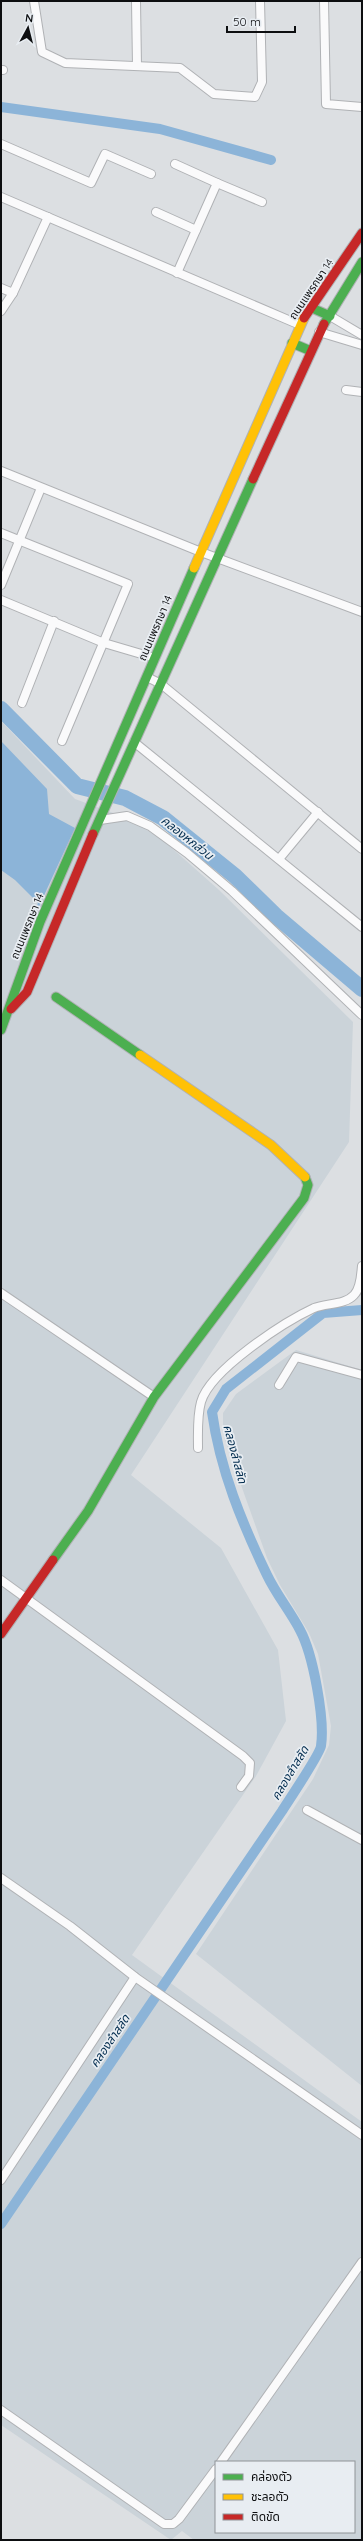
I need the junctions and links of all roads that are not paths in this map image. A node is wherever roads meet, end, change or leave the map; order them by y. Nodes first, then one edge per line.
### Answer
1 (34, 1) edge
2 (136, 1) edge
3 (260, 1) edge
4 (324, 1) edge
5 (137, 66) junction
6 (362, 107) edge
7 (1, 144) edge
8 (175, 164) dead end
9 (151, 174) dead end
10 (217, 183) junction
11 (1, 197) edge
12 (262, 202) dead end
13 (156, 212) dead end
14 (48, 217) junction
15 (196, 230) junction
16 (362, 232) edge
17 (362, 262) edge
18 (177, 273) junction
19 (1, 288) edge
20 (13, 293) junction
21 (312, 308) junction
22 (1, 311) edge
23 (330, 316) junction
24 (300, 325) junction
25 (319, 332) junction
26 (362, 334) edge
27 (292, 343) junction
28 (362, 345) edge
29 (311, 351) junction
30 (346, 390) dead end
31 (362, 392) edge
32 (1, 471) edge
33 (41, 488) junction
34 (1, 533) edge
35 (19, 540) junction
36 (201, 552) junction
37 (218, 557) junction
38 (1, 584) edge
39 (1, 600) edge
40 (362, 612) edge
41 (54, 621) junction
42 (104, 643) junction
43 (155, 658) junction
44 (147, 677) junction
45 (161, 684) junction
46 (22, 703) dead end
47 (62, 741) dead end
48 (134, 742) junction
49 (318, 812) junction
50 (101, 817) junction
51 (362, 849) edge
52 (279, 859) junction
53 (362, 926) edge
54 (56, 997) dead end
55 (9, 1011) junction
56 (362, 1015) edge
57 (1, 1030) edge
58 (362, 1266) edge
59 (1, 1292) edge
60 (362, 1375) edge
61 (279, 1385) dead end
62 (154, 1397) junction
63 (198, 1448) dead end
64 (1, 1580) edge
65 (27, 1598) junction
66 (1, 1634) edge
67 (242, 1786) dead end
68 (307, 1810) dead end
69 (362, 1840) edge
70 (1, 1878) edge
71 (135, 1977) junction
72 (362, 2135) edge
73 (1, 2180) edge
74 (362, 2262) edge
75 (1, 2410) edge
76 (222, 2461) edge
77 (215, 2470) edge

1 - 5 street
2 - 5 street
3 - 5 street
4 - 6 street
7 - 9 street
8 - 10 street
10 - 12 street
10 - 15 street
11 - 14 street
13 - 15 street
14 - 18 street
14 - 20 street
15 - 18 street
16 - 21 main road, ถนนแพรกษา 14
17 - 23 main road
18 - 24 street
19 - 20 street
20 - 22 street
21 - 23 main road
21 - 24 main road, ถนนแพรกษา 14
23 - 25 main road
23 - 26 street
24 - 27 main road, ถนนแพรกษา 14
25 - 28 street
25 - 29 main road
27 - 29 main road
27 - 36 main road, ถนนแพรกษา 14
29 - 37 main road
30 - 31 street
32 - 33 street
33 - 35 street
33 - 36 street
34 - 35 street
35 - 38 street
35 - 42 street
36 - 37 street
36 - 43 main road, ถนนแพรกษา 14
37 - 40 street
37 - 45 main road
39 - 41 street
41 - 42 street
41 - 46 street
42 - 43 street
42 - 47 street
43 - 44 main road, ถนนแพรกษา 14
44 - 45 street
44 - 55 main road, ถนนแพรกษา 14
45 - 48 main road
45 - 49 street
48 - 50 main road
48 - 52 street
49 - 51 street
49 - 52 street
50 - 55 main road
50 - 56 street
52 - 53 street
54 - 62 main road
55 - 57 main road, ถนนแพรกษา 14
58 - 63 street
59 - 62 street
60 - 61 street
62 - 65 main road
64 - 65 street
65 - 66 main road
65 - 67 street
68 - 69 street
70 - 71 street
71 - 72 street
71 - 73 street
74 - 76 street
75 - 77 street

